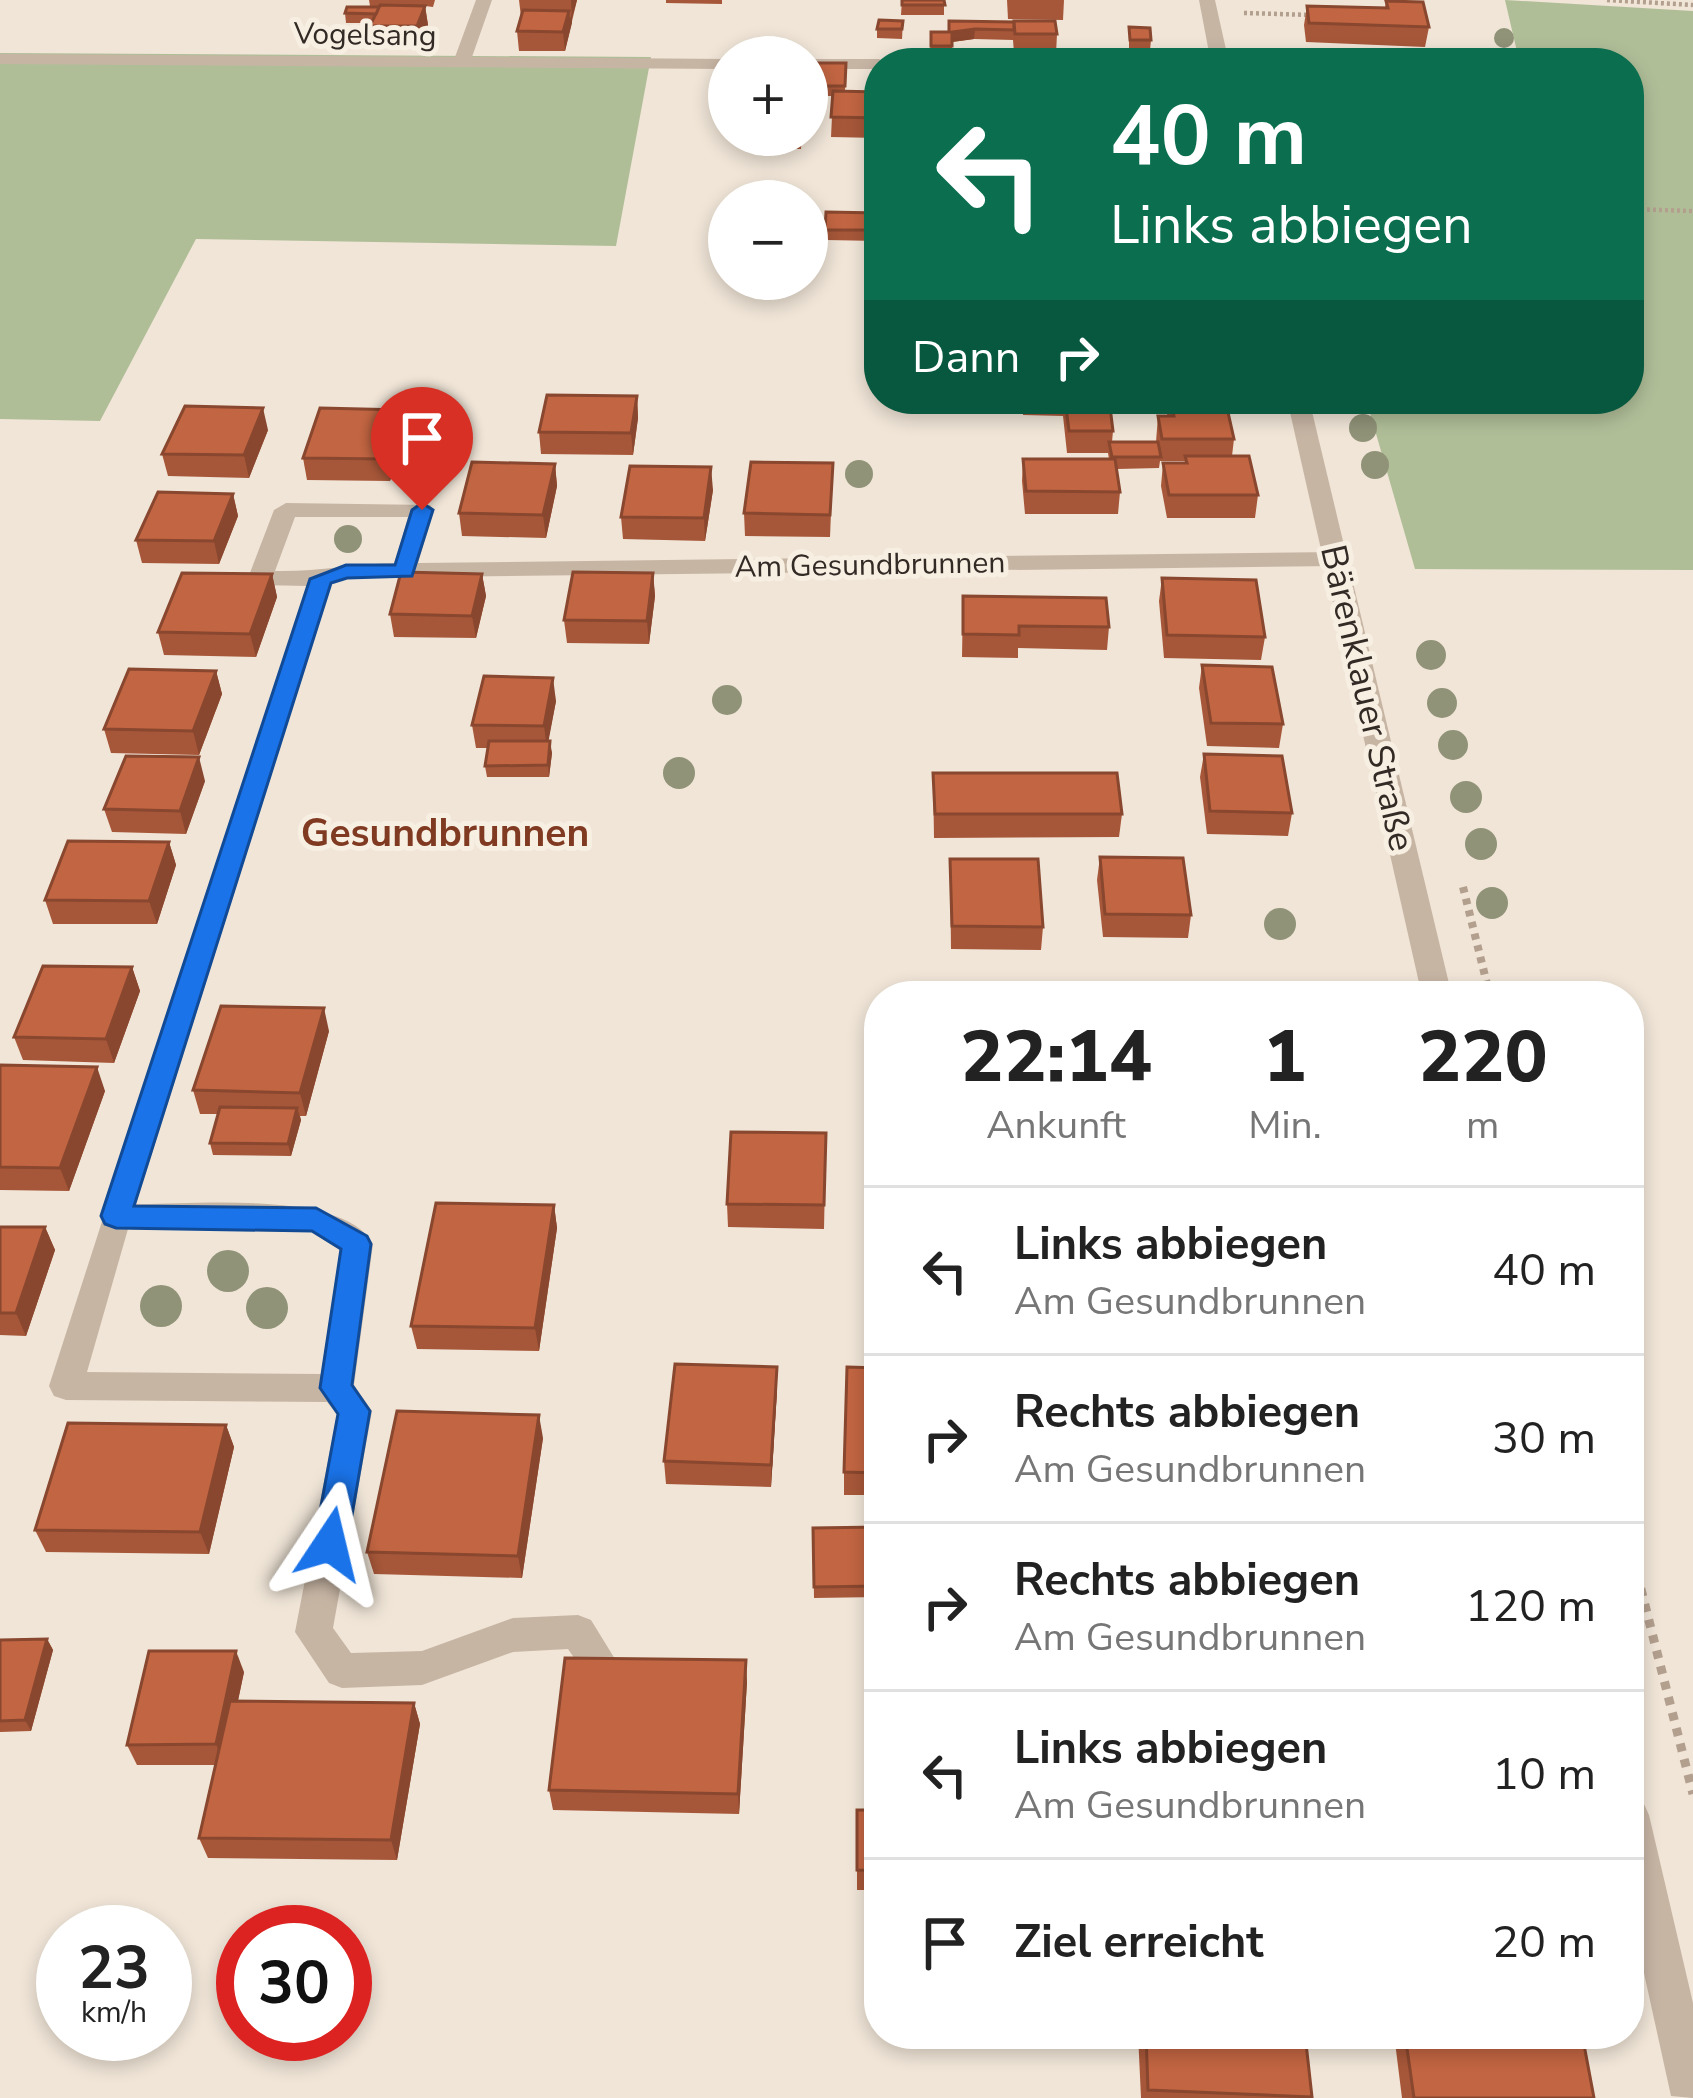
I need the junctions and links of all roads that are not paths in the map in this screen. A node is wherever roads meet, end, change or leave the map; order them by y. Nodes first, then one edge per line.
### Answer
1 (484, 0) edge
2 (1207, 0) edge
3 (1217, 48) edge
4 (0, 59) edge
5 (461, 63) junction
6 (708, 64) edge
7 (828, 64) edge
8 (864, 64) edge
9 (1301, 414) edge
10 (1335, 559) junction
11 (404, 572) junction
12 (321, 579) junction
13 (1433, 981) edge
14 (116, 1216) junction
15 (336, 1388) junction
16 (596, 1659) edge
17 (1644, 1881) edge
18 (1693, 2096) edge

1 - 5 street
2 - 3 street
4 - 5 street, Vogelsang
5 - 6 street, Vogelsang
7 - 8 street
9 - 10 street, Bärenklauer Straße
10 - 11 street, Am Gesundbrunnen
10 - 13 street, Bärenklauer Straße
11 - 12 street, Am Gesundbrunnen
11 - 12 street, Am Gesundbrunnen
12 - 14 street
14 - 15 street
14 - 15 street
15 - 16 street
17 - 18 street

